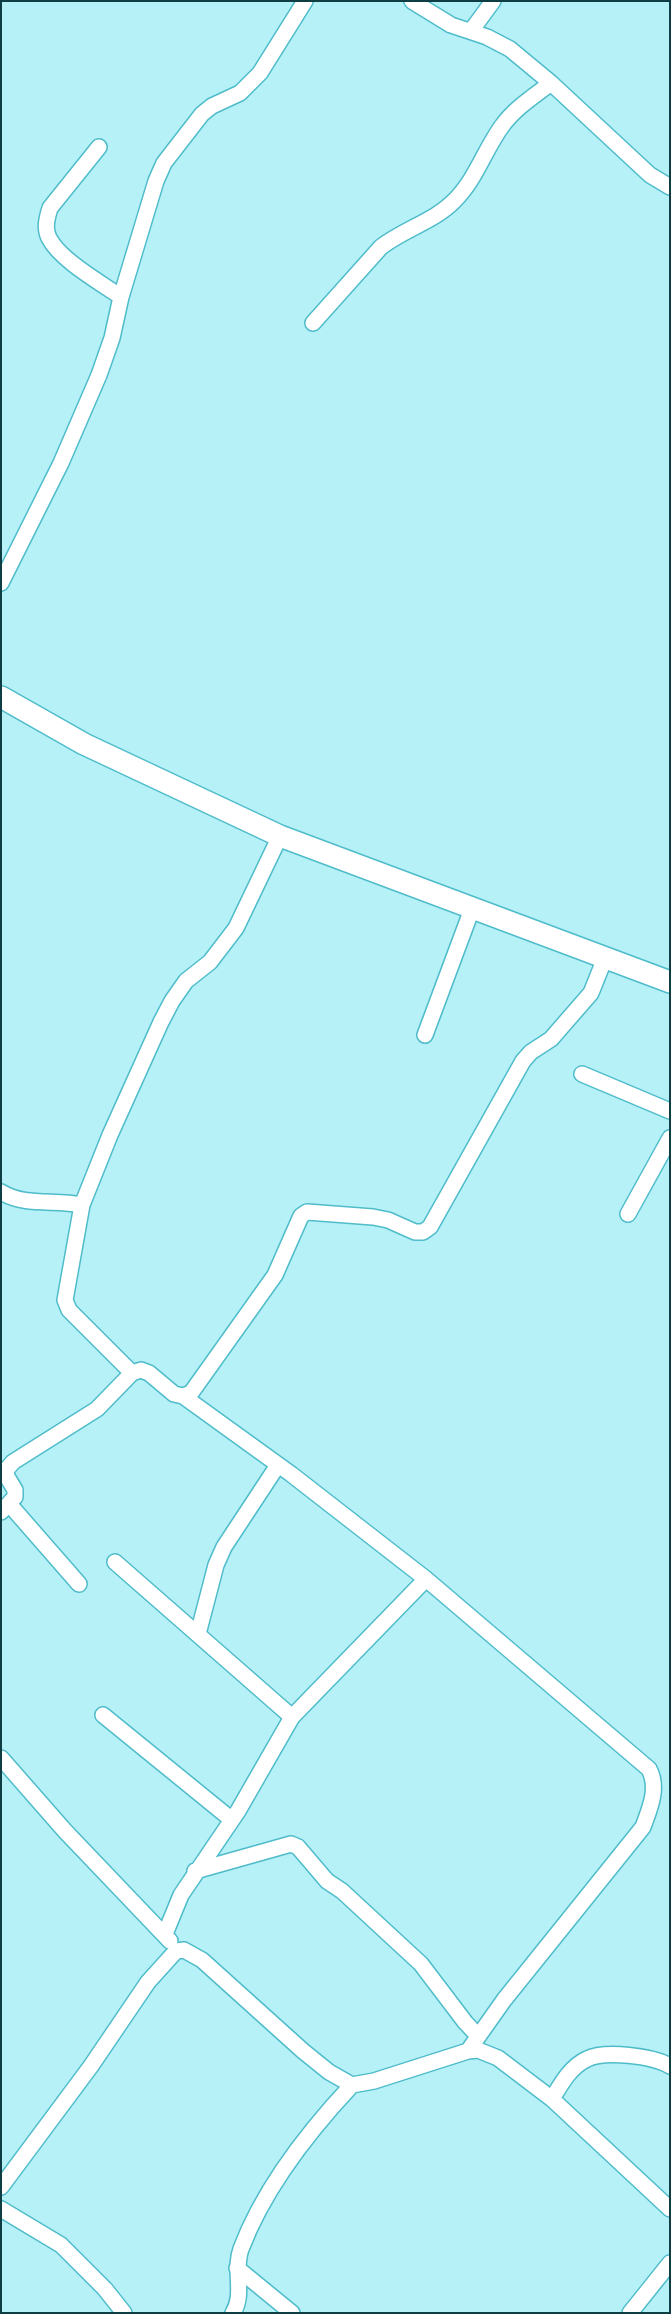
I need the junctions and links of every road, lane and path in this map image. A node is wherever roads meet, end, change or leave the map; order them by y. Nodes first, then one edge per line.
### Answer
1 (305, 1) edge
2 (412, 1) edge
3 (492, 1) edge
4 (471, 31) junction
5 (551, 83) junction
6 (99, 147) dead end
7 (670, 187) edge
8 (122, 297) junction
9 (313, 323) dead end
10 (1, 583) edge
11 (1, 697) edge
12 (280, 836) junction
13 (472, 909) junction
14 (606, 958) junction
15 (670, 982) edge
16 (425, 1035) dead end
17 (582, 1074) dead end
18 (670, 1111) edge
19 (670, 1138) edge
20 (1, 1192) edge
21 (82, 1205) junction
22 (628, 1214) dead end
23 (132, 1373) junction
24 (183, 1396) junction
25 (278, 1465) junction
26 (6, 1509) edge
27 (115, 1562) dead end
28 (426, 1580) junction
29 (79, 1584) dead end
30 (198, 1634) junction
31 (103, 1715) dead end
32 (292, 1717) junction
33 (1, 1758) edge
34 (232, 1820) junction
35 (196, 1871) junction
36 (166, 1934) junction
37 (176, 1951) junction
38 (478, 2036) junction
39 (468, 2051) junction
40 (670, 2066) edge
41 (352, 2086) junction
42 (552, 2100) junction
43 (1, 2187) edge
44 (1, 2209) edge
45 (670, 2209) edge
46 (670, 2263) edge
47 (237, 2268) junction
48 (124, 2313) edge
49 (233, 2313) edge
50 (292, 2313) edge
51 (630, 2313) edge

1 - 8 street
2 - 4 street
3 - 4 street
4 - 5 street
5 - 7 street
5 - 9 street
6 - 8 street
8 - 10 street
11 - 12 street
12 - 13 street
12 - 21 street
13 - 14 street
13 - 16 street
14 - 15 street
14 - 24 street
17 - 18 street
19 - 22 street
20 - 21 street
21 - 23 street
23 - 24 street
23 - 26 street
24 - 25 street
25 - 28 street
25 - 30 street
26 - 29 street
27 - 30 street
28 - 32 street
28 - 38 street
30 - 32 street
31 - 34 street
32 - 34 street
33 - 36 street
34 - 35 street
35 - 36 street
35 - 38 street
36 - 37 street
37 - 41 street
37 - 43 street
38 - 39 street
39 - 41 street
39 - 42 street
40 - 42 street
41 - 47 street
42 - 45 street
44 - 48 street
46 - 51 street
47 - 49 street
47 - 50 street

